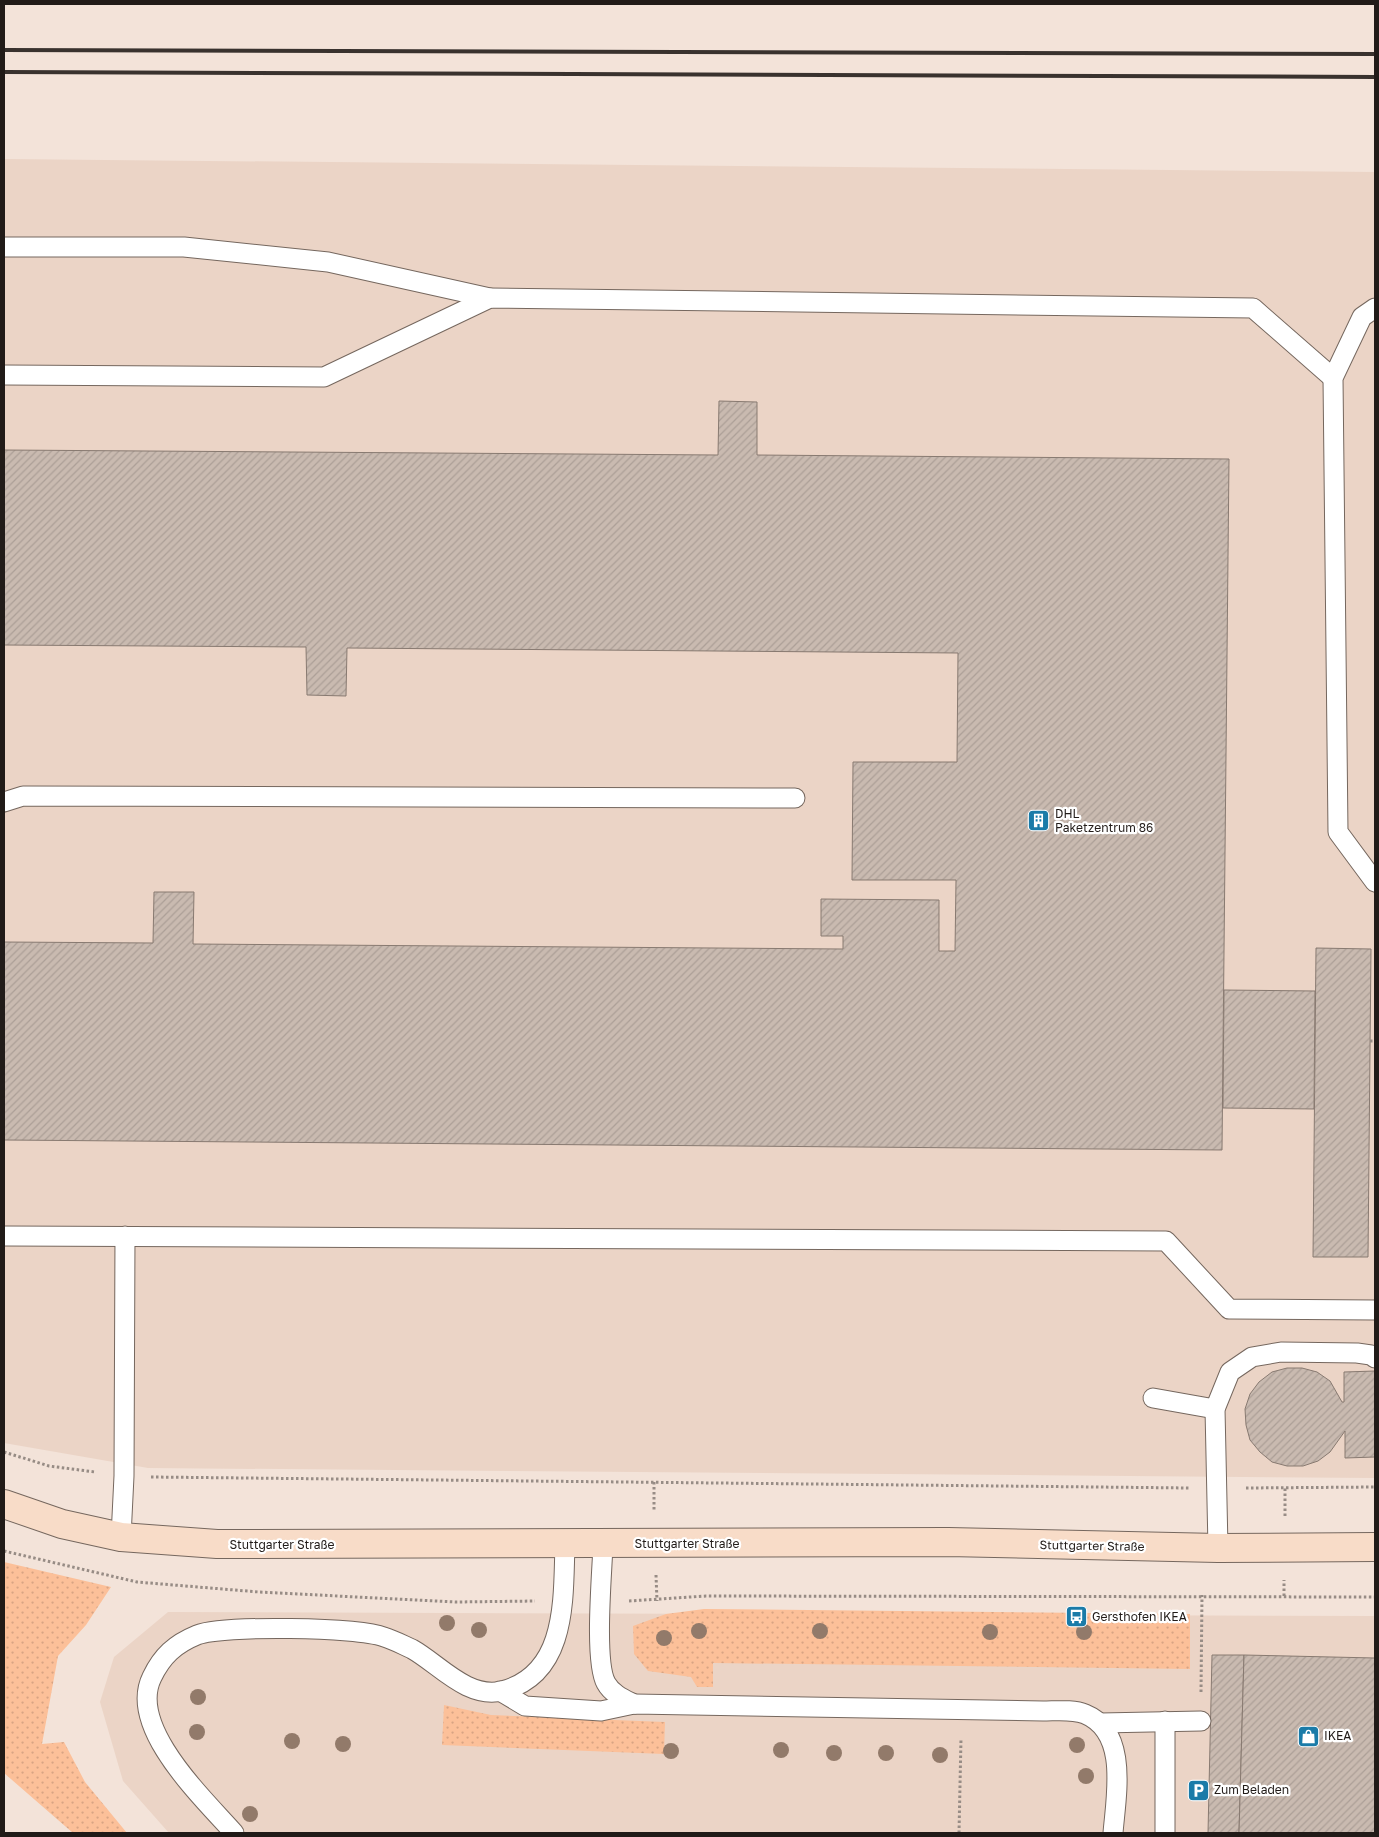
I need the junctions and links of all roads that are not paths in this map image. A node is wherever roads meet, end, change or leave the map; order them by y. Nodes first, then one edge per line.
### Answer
1 (4, 247) edge
2 (490, 298) junction
3 (1375, 308) edge
4 (4, 375) edge
5 (1333, 378) junction
6 (4, 788) edge
7 (22, 796) junction
8 (795, 798) dead end
9 (4, 802) edge
10 (1375, 882) edge
11 (4, 1236) edge
12 (125, 1236) junction
13 (1375, 1310) edge
14 (1375, 1358) edge
15 (1153, 1398) dead end
16 (1215, 1409) junction
17 (4, 1504) edge
18 (121, 1537) junction
19 (565, 1544) junction
20 (603, 1544) junction
21 (1375, 1546) edge
22 (1218, 1548) junction
23 (500, 1691) junction
24 (634, 1704) junction
25 (1165, 1721) junction
26 (1201, 1721) road end
27 (1101, 1723) junction
28 (234, 1833) edge
29 (1112, 1833) edge
30 (1165, 1833) edge

1 - 2 lane
2 - 4 lane
2 - 5 lane
3 - 5 lane
5 - 10 lane
6 - 7 lane
7 - 8 lane
7 - 9 lane
11 - 12 lane
12 - 13 lane
12 - 18 lane
14 - 16 lane
15 - 16 lane
16 - 22 lane
17 - 18 street, Stuttgarter Straße
18 - 19 street, Stuttgarter Straße
19 - 20 street, Stuttgarter Straße
19 - 23 lane
20 - 22 street, Stuttgarter Straße
20 - 24 lane
21 - 22 street, Stuttgarter Straße
23 - 24 lane
23 - 28 lane
24 - 27 lane
25 - 26 lane
25 - 27 lane
25 - 30 lane
27 - 29 lane

